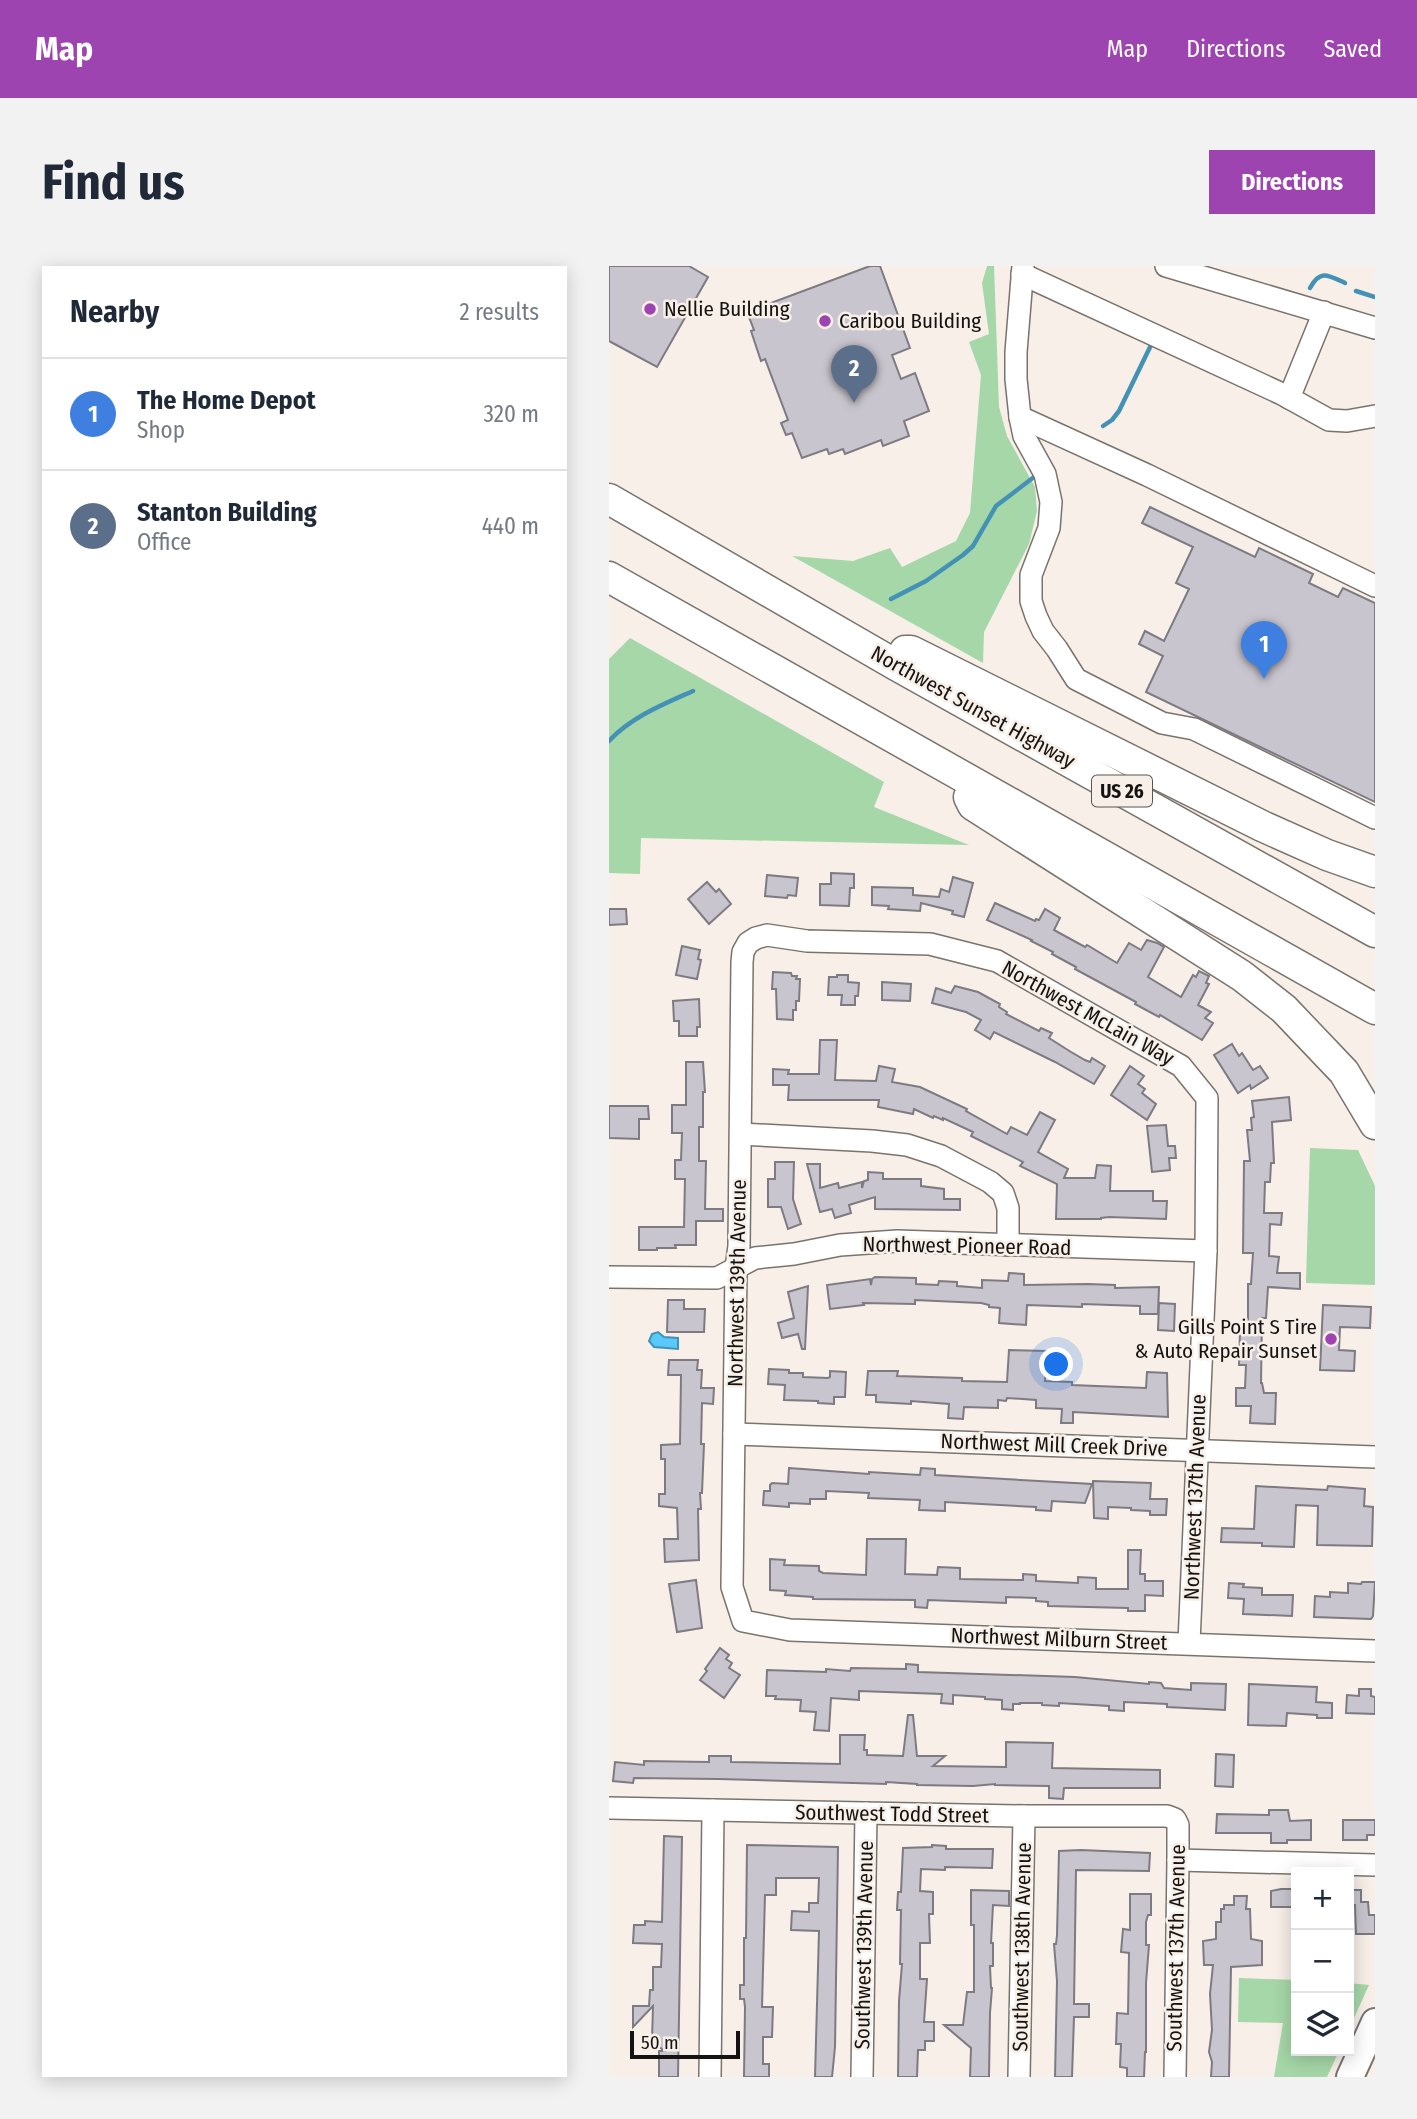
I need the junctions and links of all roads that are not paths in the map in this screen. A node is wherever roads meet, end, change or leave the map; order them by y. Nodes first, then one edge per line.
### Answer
1 (1166, 266) edge
2 (1022, 270) edge
3 (1324, 312) junction
4 (1375, 328) edge
5 (1289, 398) junction
6 (1375, 416) edge
7 (1020, 417) junction
8 (609, 499) edge
9 (609, 577) edge
10 (1375, 586) edge
11 (870, 649) junction
12 (958, 775) junction
13 (1375, 818) edge
14 (1375, 872) edge
15 (1375, 932) edge
16 (748, 943) joint
17 (1375, 1009) edge
18 (1207, 1098) joint
19 (1375, 1124) edge
20 (741, 1135) junction
21 (1008, 1245) junction
22 (1206, 1251) junction
23 (736, 1268) junction
24 (609, 1277) edge
25 (734, 1434) junction
26 (1197, 1451) junction
27 (1375, 1457) edge
28 (743, 1621) joint
29 (1189, 1643) junction
30 (1375, 1651) edge
31 (609, 1808) edge
32 (713, 1810) junction
33 (866, 1813) junction
34 (1024, 1816) junction
35 (1175, 1819) joint
36 (1178, 1860) junction
37 (1375, 1865) edge
38 (1375, 2022) edge
39 (709, 2077) edge
40 (862, 2077) edge
41 (1019, 2077) edge
42 (1175, 2077) edge
43 (1350, 2077) edge

1 - 3 street
2 - 5 street
2 - 7 street
3 - 4 street
3 - 5 street
5 - 6 street
7 - 10 street
7 - 13 street
8 - 11 highway, Northwest Sunset Highway / US 26
9 - 12 highway
11 - 14 highway
11 - 15 highway, Northwest Sunset Highway / US 26
12 - 17 highway
12 - 19 highway
16 - 18 street, Northwest McLain Way
16 - 20 street, Northwest 139th Avenue
18 - 22 street, Northwest 137th Avenue
20 - 21 street
20 - 23 street, Northwest 139th Avenue
21 - 22 street, Northwest Pioneer Road
21 - 23 street, Northwest Pioneer Road
22 - 26 street, Northwest 137th Avenue
23 - 24 street, Northwest Pioneer Road
23 - 25 street, Northwest 139th Avenue
25 - 26 street, Northwest Mill Creek Drive
25 - 28 street, Northwest 139th Avenue
26 - 27 street, Northwest Mill Creek Drive
26 - 29 street, Northwest 137th Avenue
28 - 29 street, Northwest Milburn Street
29 - 30 street, Northwest Milburn Street
31 - 32 street, Southwest Todd Street
32 - 33 street, Southwest Todd Street
32 - 39 street
33 - 34 street, Southwest Todd Street
33 - 40 street, Southwest 139th Avenue
34 - 35 street, Southwest Todd Street
34 - 41 street, Southwest 138th Avenue
35 - 36 street, Southwest 137th Avenue
36 - 37 street
36 - 42 street, Southwest 137th Avenue
38 - 43 main road

